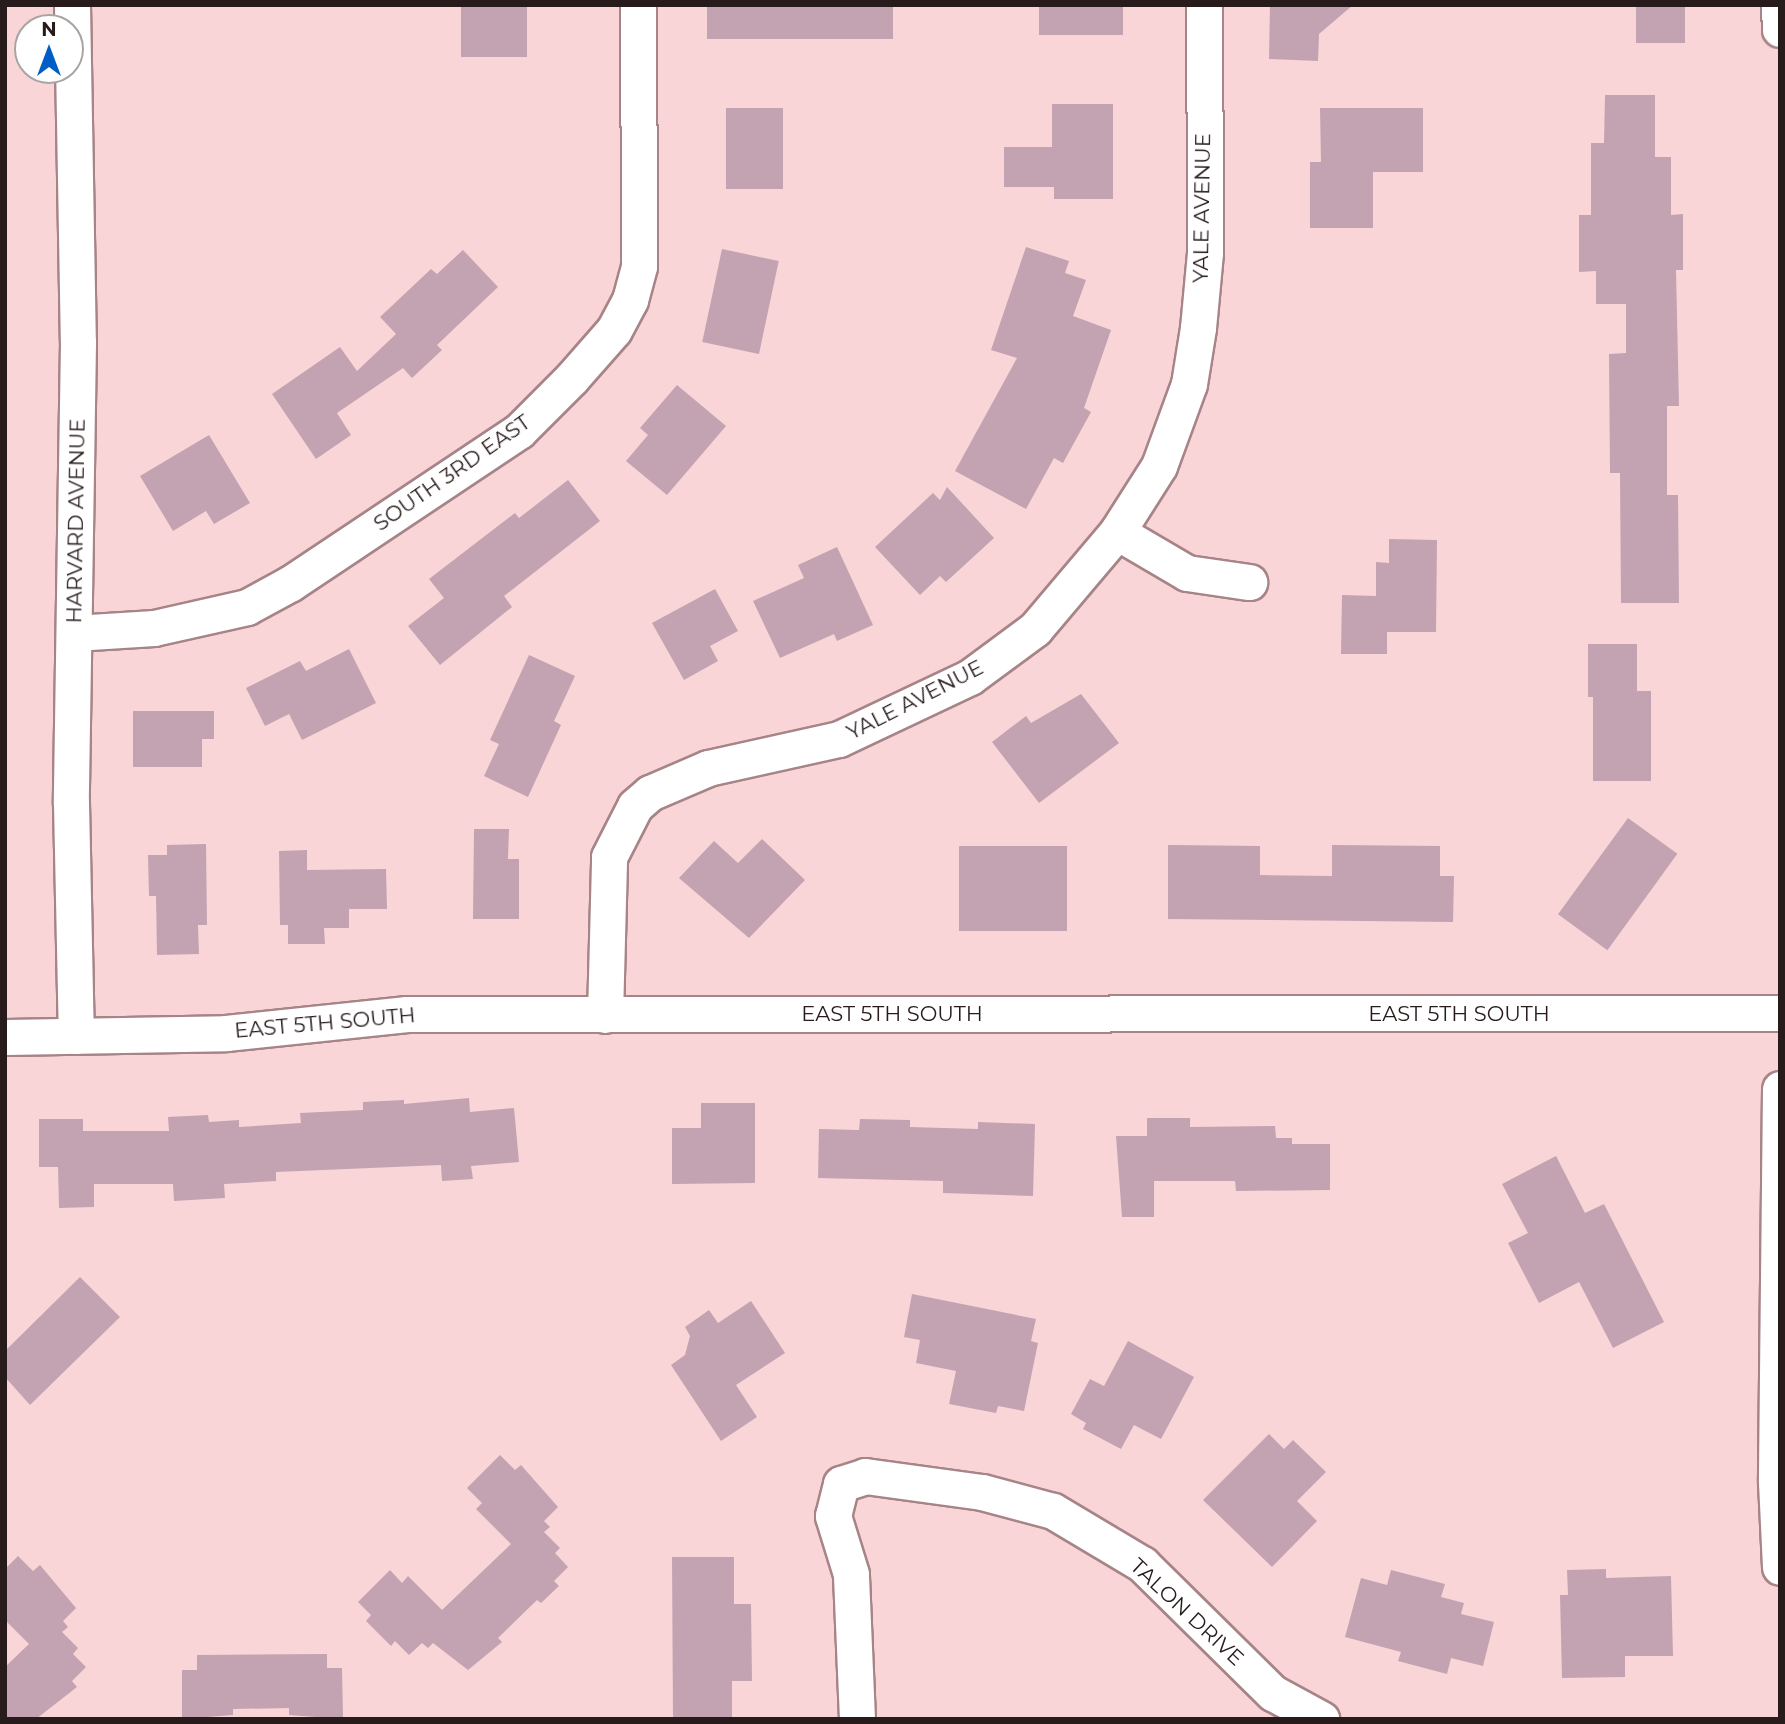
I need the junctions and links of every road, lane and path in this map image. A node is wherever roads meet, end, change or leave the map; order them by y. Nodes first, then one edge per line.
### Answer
1 (72, 5) edge
2 (638, 5) edge
3 (1204, 5) edge
4 (1779, 5) edge
5 (1780, 29) edge
6 (1117, 531) junction
7 (1249, 582) dead end
8 (74, 633) junction
9 (1780, 1013) edge
10 (605, 1015) junction
11 (76, 1036) junction
12 (5, 1037) edge
13 (1780, 1089) edge
14 (1780, 1567) edge
15 (857, 1719) edge
16 (1321, 1719) edge

1 - 8 street, HARVARD AVENUE
2 - 8 street, SOUTH 3RD EAST
3 - 6 street, YALE AVENUE
4 - 5 street
6 - 7 street
6 - 10 street, YALE AVENUE
8 - 11 street, HARVARD AVENUE
9 - 10 street, EAST 5TH SOUTH
10 - 11 street, EAST 5TH SOUTH
11 - 12 street, EAST 5TH SOUTH
13 - 14 street
15 - 16 street, TALON DRIVE

